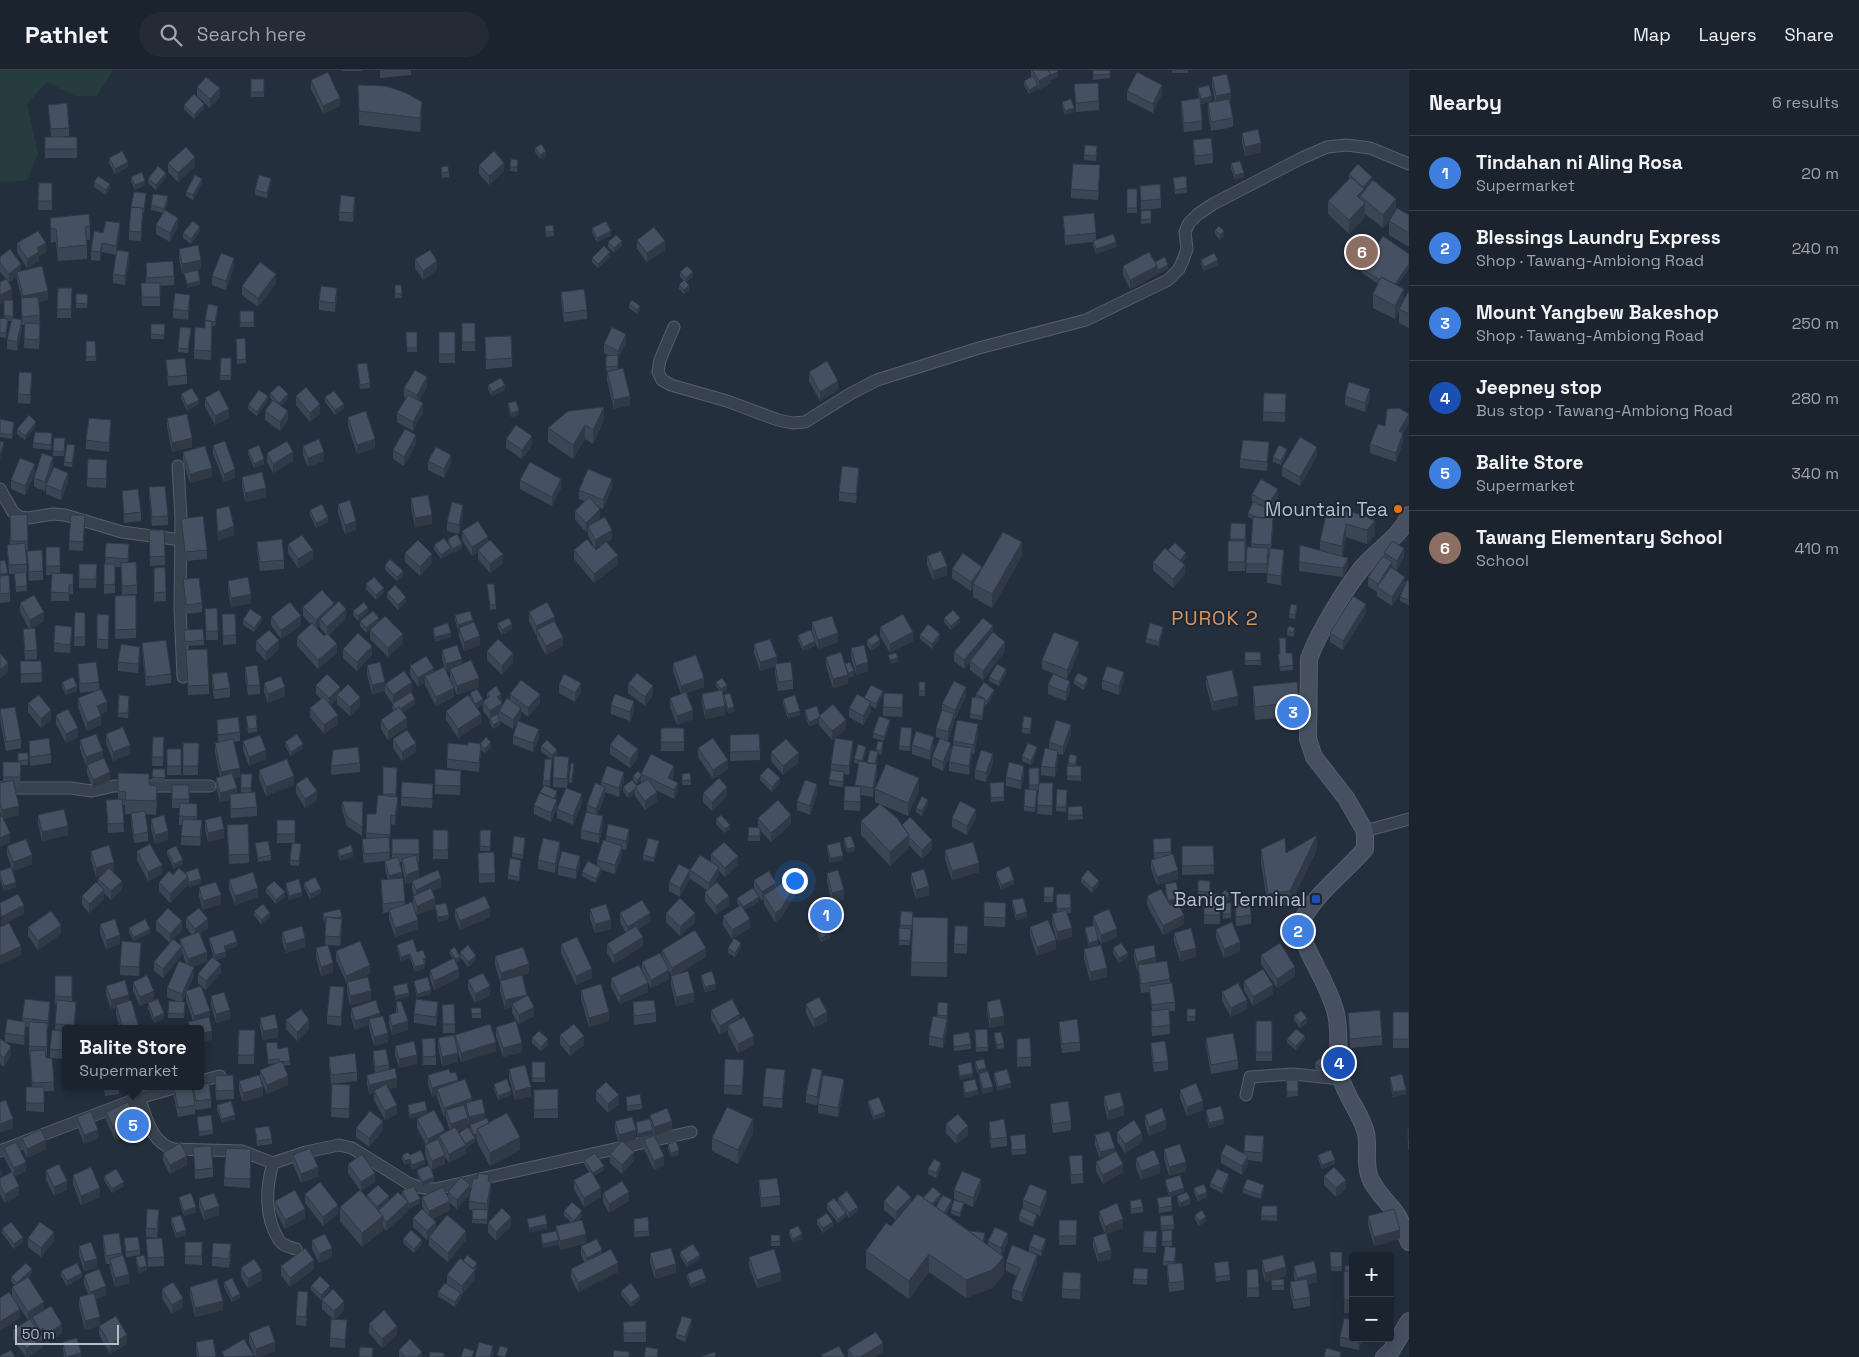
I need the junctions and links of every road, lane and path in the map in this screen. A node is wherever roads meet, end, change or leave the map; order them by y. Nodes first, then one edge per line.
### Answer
1 (1409, 164) edge
2 (674, 327) dead end
3 (178, 466) dead end
4 (0, 489) edge
5 (1409, 515) edge
6 (181, 540) junction
7 (183, 677) dead end
8 (210, 786) dead end
9 (0, 788) edge
10 (1409, 819) edge
11 (1365, 831) junction
12 (220, 1076) edge
13 (1341, 1079) junction
14 (204, 1080) edge
15 (167, 1090) edge
16 (1246, 1095) dead end
17 (139, 1098) junction
18 (691, 1132) dead end
19 (0, 1151) edge
20 (273, 1163) junction
21 (1409, 1242) edge
22 (296, 1249) dead end
23 (1409, 1320) edge
24 (1384, 1357) edge

1 - 2 street
3 - 6 street
4 - 6 street
5 - 11 main road
6 - 7 street
8 - 9 street
10 - 11 street
11 - 13 main road
12 - 14 street
13 - 16 street
13 - 21 main road
15 - 17 street
17 - 19 street
17 - 20 street
18 - 20 street
20 - 22 street
23 - 24 main road

